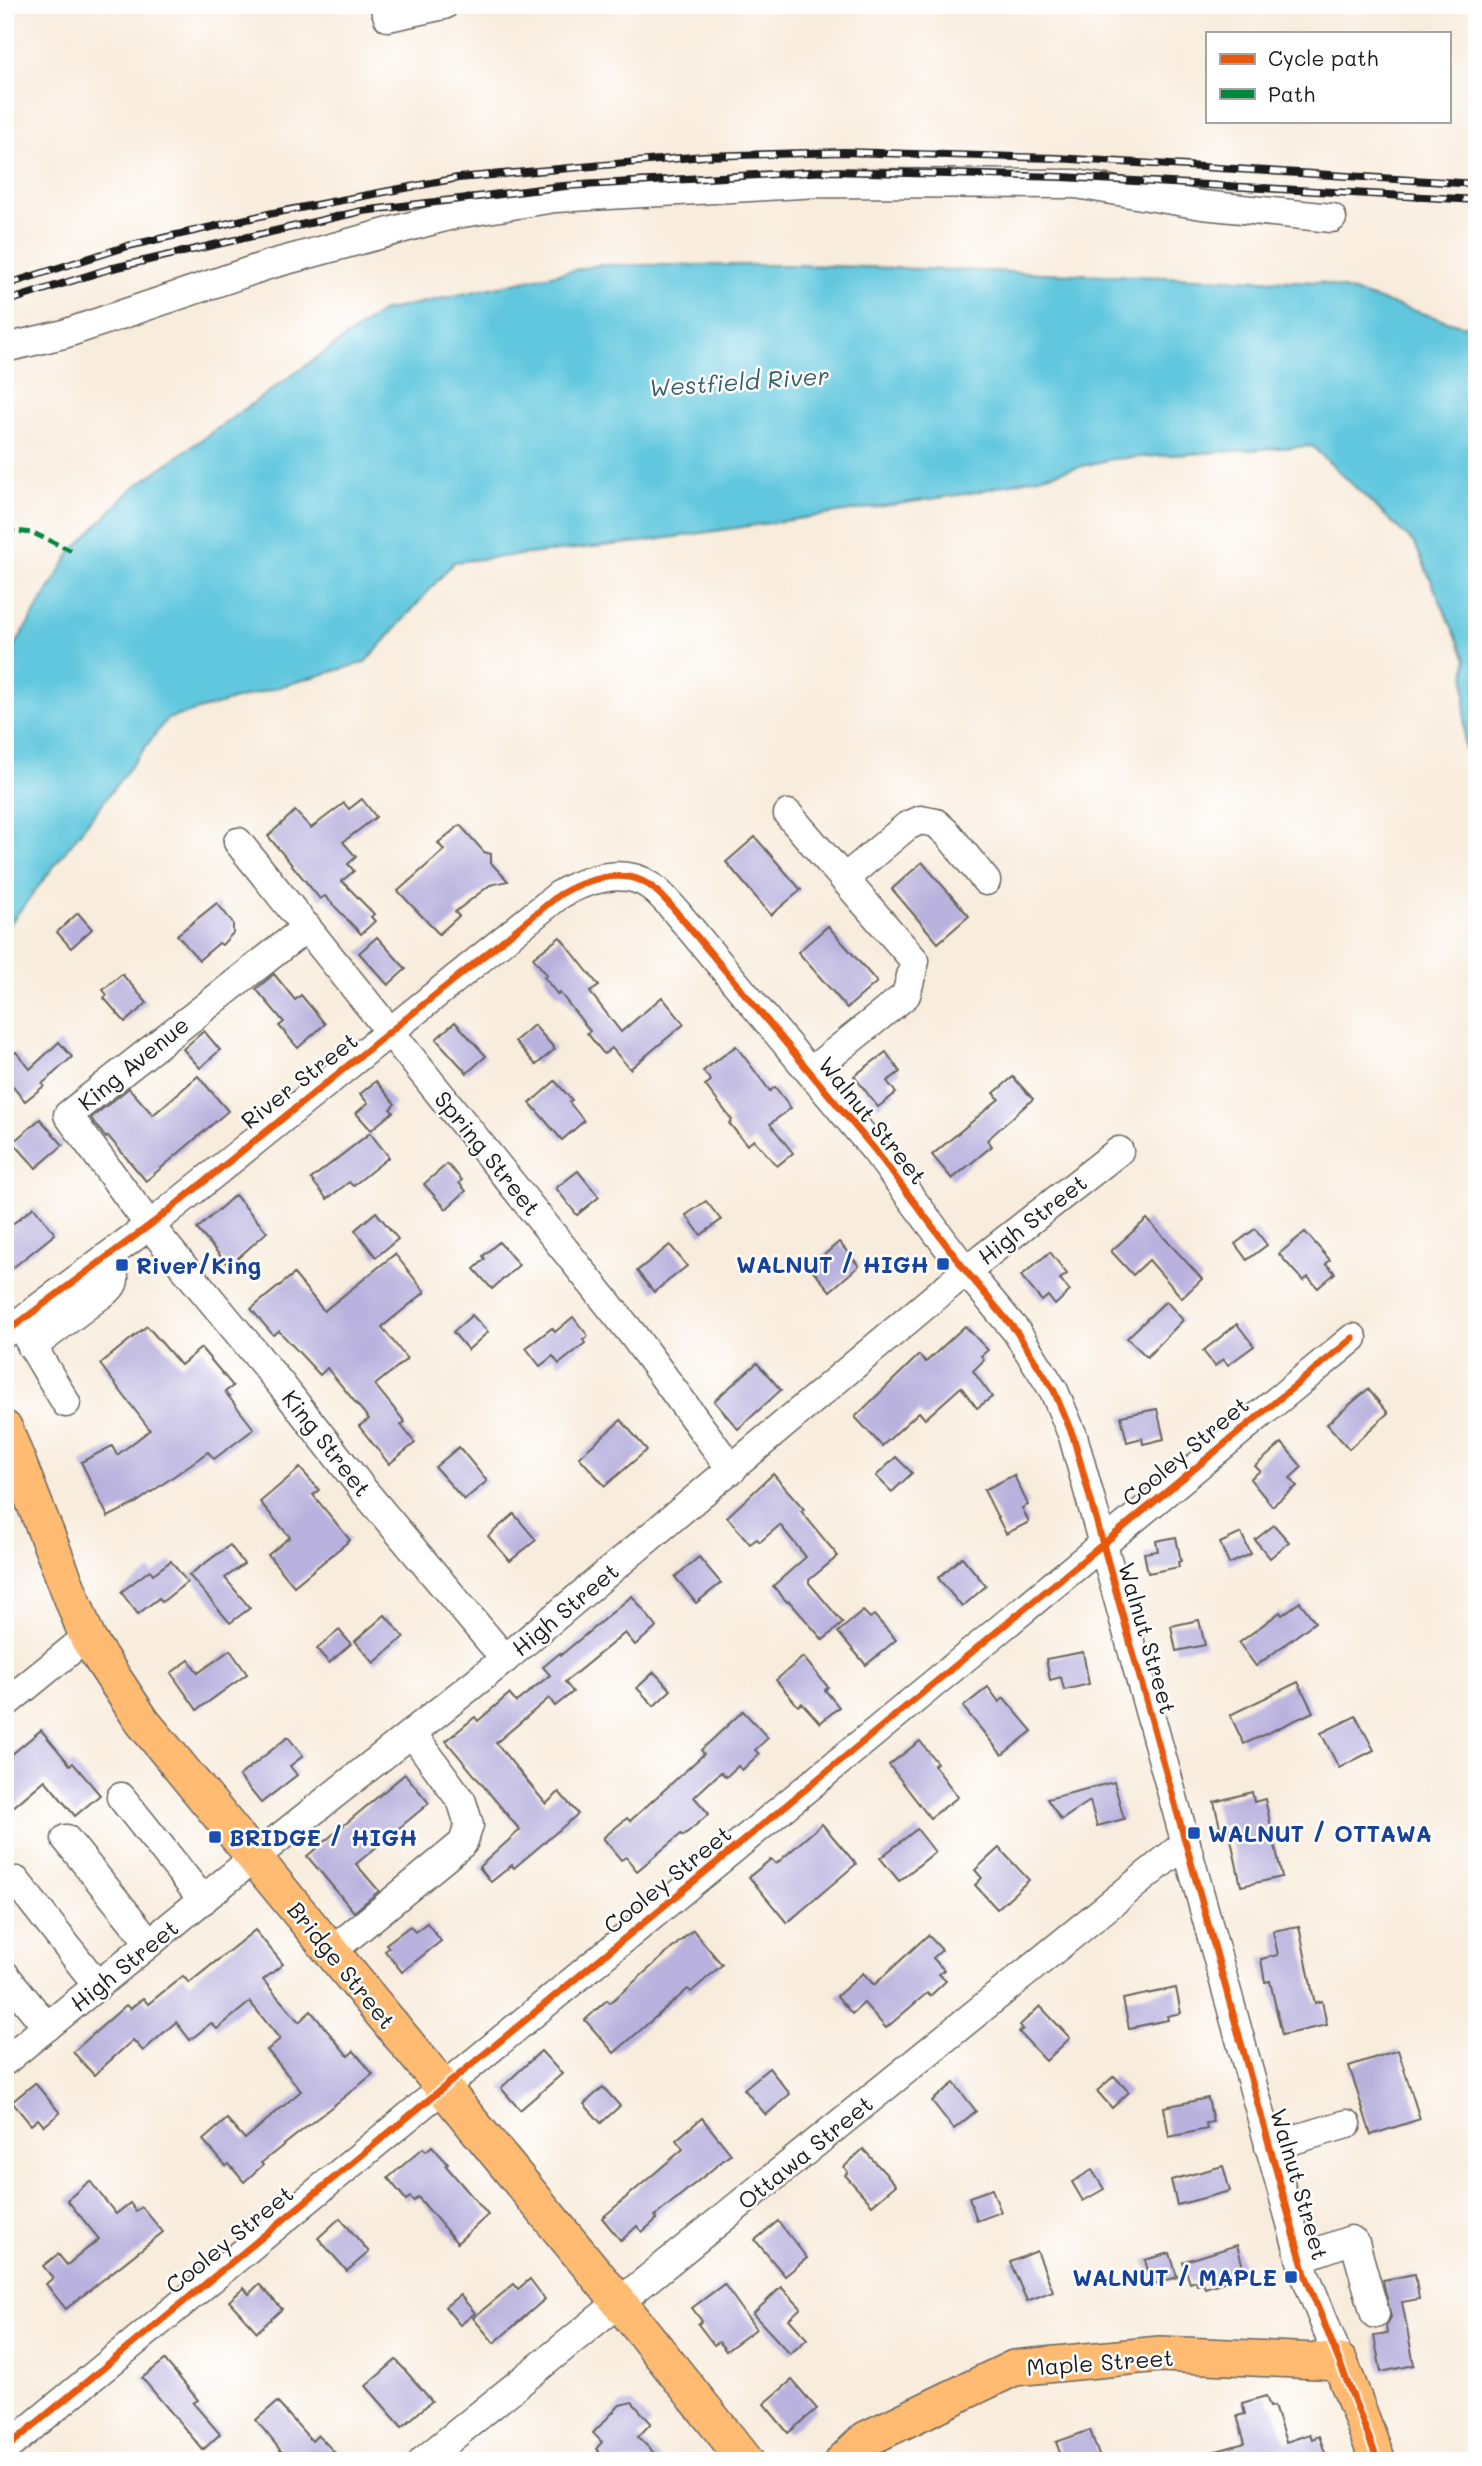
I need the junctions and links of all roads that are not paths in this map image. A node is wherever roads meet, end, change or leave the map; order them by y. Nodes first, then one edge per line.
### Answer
1 (444, 5) edge
2 (386, 11) edge
3 (1332, 219) dead end
4 (5, 348) edge
5 (788, 814) dead end
6 (237, 842) dead end
7 (624, 876) joint
8 (844, 878) junction
9 (986, 881) dead end
10 (307, 927) junction
11 (391, 1032) junction
12 (810, 1072) junction
13 (1119, 1151) dead end
14 (149, 1225) junction
15 (967, 1271) junction
16 (19, 1334) edge
17 (1353, 1338) dead end
18 (66, 1404) dead end
19 (5, 1429) edge
20 (732, 1470) junction
21 (1102, 1545) junction
22 (88, 1637) junction
23 (505, 1659) junction
24 (5, 1704) edge
25 (412, 1732) junction
26 (121, 1797) dead end
27 (66, 1839) dead end
28 (1186, 1843) junction
29 (255, 1857) junction
30 (16, 1881) dead end
31 (203, 1900) junction
32 (150, 1943) junction
33 (332, 1951) junction
34 (5, 1975) edge
35 (98, 1986) junction
36 (47, 2027) junction
37 (5, 2061) edge
38 (443, 2088) junction
39 (1347, 2124) dead end
40 (1269, 2147) junction
41 (1300, 2258) junction
42 (619, 2302) junction
43 (1375, 2314) dead end
44 (1340, 2362) junction
45 (5, 2449) edge
46 (423, 2461) edge
47 (746, 2461) edge
48 (843, 2461) edge
49 (1378, 2461) edge

1 - 2 street
3 - 4 street
5 - 8 street
6 - 10 street, Spring Street
7 - 11 street, River Street
7 - 12 street, Walnut Street
8 - 9 street
8 - 12 street
10 - 11 street, Spring Street
10 - 14 street, King Avenue
11 - 14 street, River Street
11 - 20 street, Spring Street
12 - 15 street, Walnut Street
13 - 15 street, High Street
14 - 16 street, River Street
14 - 23 street, King Street
15 - 20 street, High Street
15 - 21 street, Walnut Street
16 - 18 street
17 - 21 street, Cooley Street
19 - 22 main road, Bridge Street
20 - 23 street, High Street
21 - 28 street, Walnut Street
21 - 38 street, Cooley Street
22 - 24 street
22 - 29 main road, Bridge Street
23 - 25 street, High Street
25 - 29 street, High Street
25 - 33 street
26 - 31 street
27 - 32 street
28 - 40 street, Walnut Street
28 - 42 street, Ottawa Street
29 - 31 street, High Street
29 - 33 main road, Bridge Street
30 - 35 street
31 - 32 street, High Street
32 - 35 street, High Street
33 - 38 main road, Bridge Street
34 - 36 street
35 - 36 street, High Street
36 - 37 street, High Street
38 - 42 main road, Bridge Street
38 - 45 street, Cooley Street
39 - 40 street
40 - 41 street, Walnut Street
41 - 43 street
41 - 44 street, Walnut Street
42 - 46 street, Ottawa Street
42 - 47 main road, Bridge Street
44 - 48 main road, Maple Street
44 - 49 main road, Walnut Street

